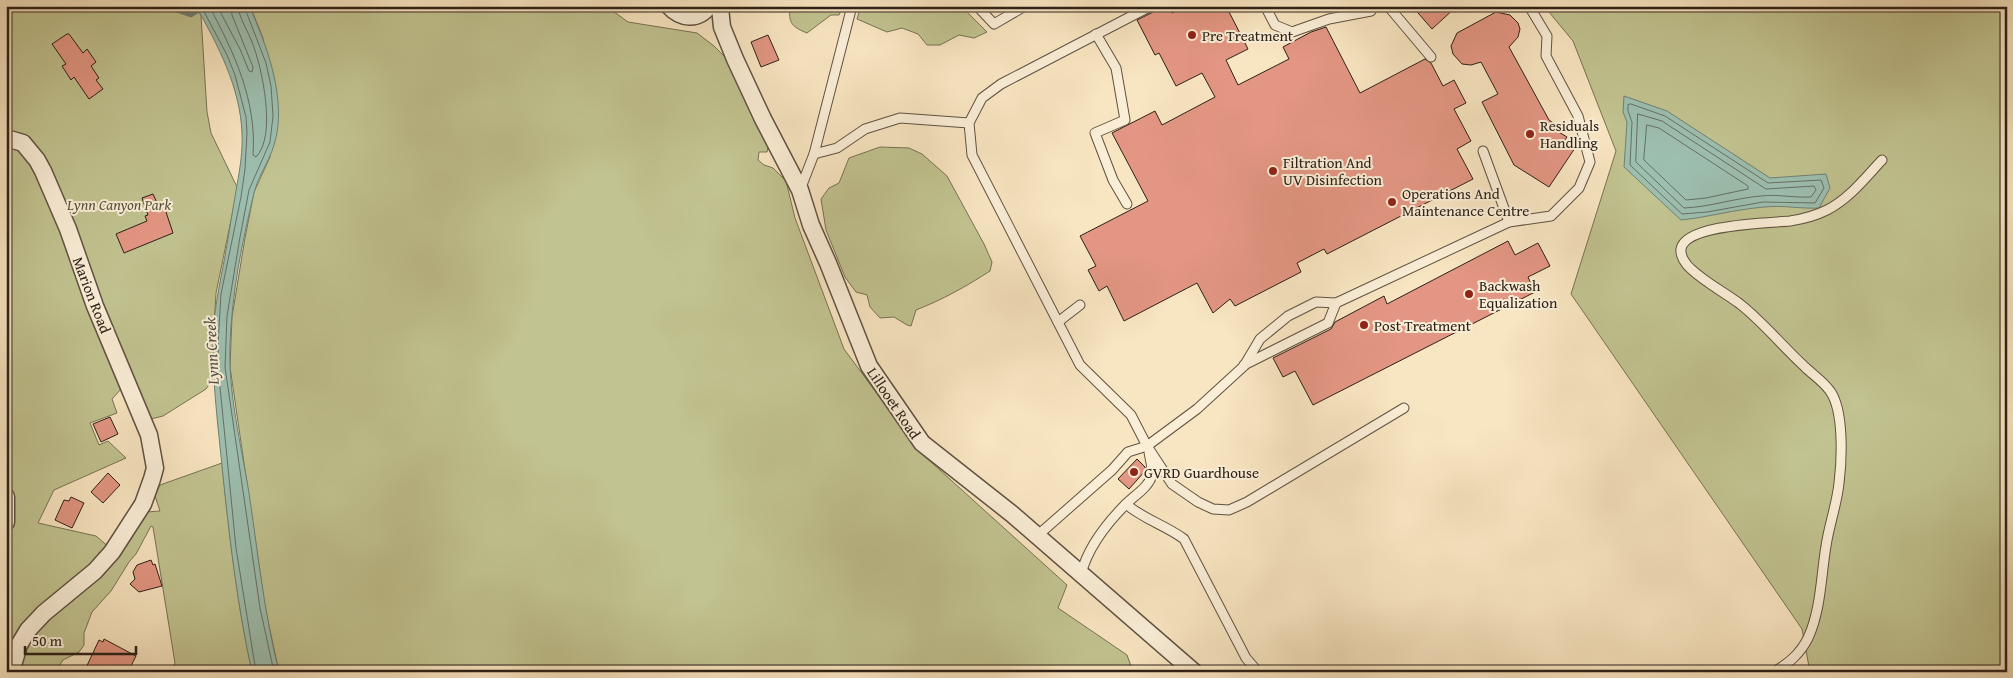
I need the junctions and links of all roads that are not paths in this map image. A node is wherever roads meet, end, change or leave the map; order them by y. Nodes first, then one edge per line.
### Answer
1 (669, 6) edge
2 (852, 6) edge
3 (978, 6) edge
4 (1025, 6) edge
5 (1150, 6) edge
6 (1265, 6) edge
7 (1374, 6) edge
8 (1388, 6) edge
9 (1529, 6) edge
10 (717, 7) edge
11 (1096, 34) junction
12 (1431, 57) dead end
13 (969, 123) junction
14 (6, 138) edge
15 (1483, 150) dead end
16 (814, 154) junction
17 (1882, 160) dead end
18 (800, 190) junction
19 (1126, 204) dead end
20 (1509, 222) junction
21 (1336, 303) junction
22 (1080, 305) dead end
23 (1058, 322) junction
24 (1244, 366) junction
25 (1404, 408) dead end
26 (1148, 446) junction
27 (6, 497) edge
28 (1126, 504) junction
29 (6, 522) edge
30 (1037, 536) junction
31 (1081, 574) junction
32 (11, 672) edge
33 (1194, 672) edge
34 (1258, 672) edge
35 (1774, 672) edge

1 - 10 street
2 - 16 lane
3 - 4 lane
5 - 11 lane
6 - 7 lane
8 - 12 lane
9 - 20 lane
10 - 18 street, Lillooet Road
11 - 13 lane
11 - 19 lane
13 - 16 lane
13 - 23 lane
14 - 32 street, Marion Road
15 - 20 lane
16 - 18 lane
17 - 35 lane
18 - 30 street, Lillooet Road
20 - 21 lane
21 - 24 lane
21 - 24 lane
22 - 23 lane
23 - 26 lane
24 - 26 lane
25 - 26 lane
26 - 28 lane
26 - 30 lane
27 - 29 street
28 - 31 lane
28 - 34 lane
30 - 31 street, Lillooet Road
31 - 33 street, Lillooet Road

